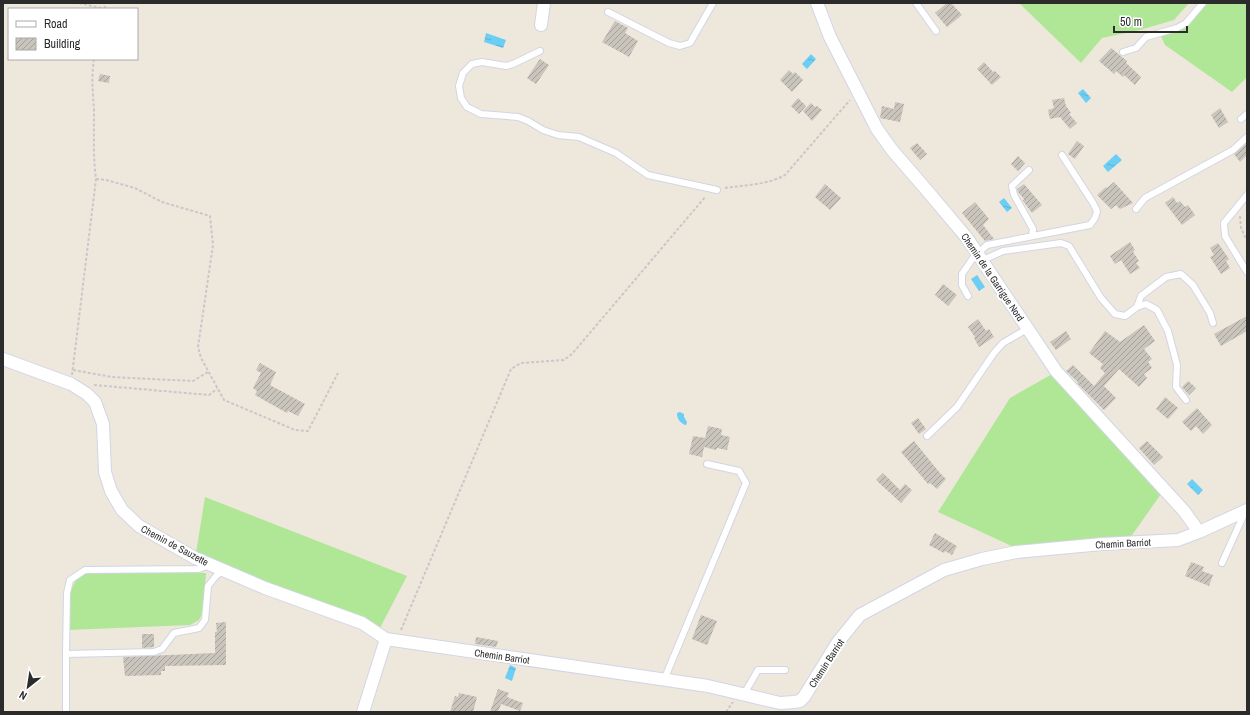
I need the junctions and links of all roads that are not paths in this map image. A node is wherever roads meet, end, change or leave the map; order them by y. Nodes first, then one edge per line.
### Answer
1 (544, 3) edge
2 (713, 3) edge
3 (817, 3) edge
4 (916, 3) edge
5 (1203, 3) edge
6 (608, 12) dead end
7 (541, 25) dead end
8 (936, 31) dead end
9 (540, 52) dead end
10 (1123, 52) dead end
11 (1247, 114) edge
12 (1241, 119) dead end
13 (1247, 137) edge
14 (1062, 155) dead end
15 (1029, 170) dead end
16 (717, 190) road end
17 (1247, 195) edge
18 (1136, 209) dead end
19 (1032, 236) junction
20 (980, 256) junction
21 (1247, 272) edge
22 (968, 296) dead end
23 (1138, 308) junction
24 (1213, 323) dead end
25 (1027, 329) junction
26 (3, 359) edge
27 (1186, 400) dead end
28 (927, 436) dead end
29 (707, 464) dead end
30 (1246, 510) edge
31 (1199, 532) junction
32 (1222, 563) dead end
33 (211, 565) junction
34 (223, 570) junction
35 (391, 640) junction
36 (66, 654) junction
37 (786, 670) dead end
38 (664, 680) junction
39 (744, 694) junction
40 (66, 712) edge
41 (363, 712) edge

1 - 7 street
2 - 6 lane
3 - 20 street, Chemin de la Garrigue Nord
4 - 8 lane
5 - 10 lane
9 - 16 lane
11 - 12 lane
13 - 18 lane
14 - 19 lane
15 - 19 lane
17 - 21 lane
19 - 20 lane
20 - 22 lane
20 - 23 lane
20 - 25 street, Chemin de la Garrigue Nord
23 - 24 lane
23 - 27 lane
25 - 28 lane
25 - 31 street, Chemin de la Garrigue Nord
26 - 33 street, Chemin de Sauzette
29 - 38 lane
30 - 31 street, Chemin Barriot
30 - 32 lane
31 - 39 street, Chemin Barriot
33 - 34 street, Chemin de Sauzette
33 - 36 lane
34 - 35 street, Chemin de Sauzette
34 - 36 lane
35 - 38 street, Chemin Barriot
35 - 41 street
36 - 40 lane
37 - 39 lane
38 - 39 street, Chemin Barriot

